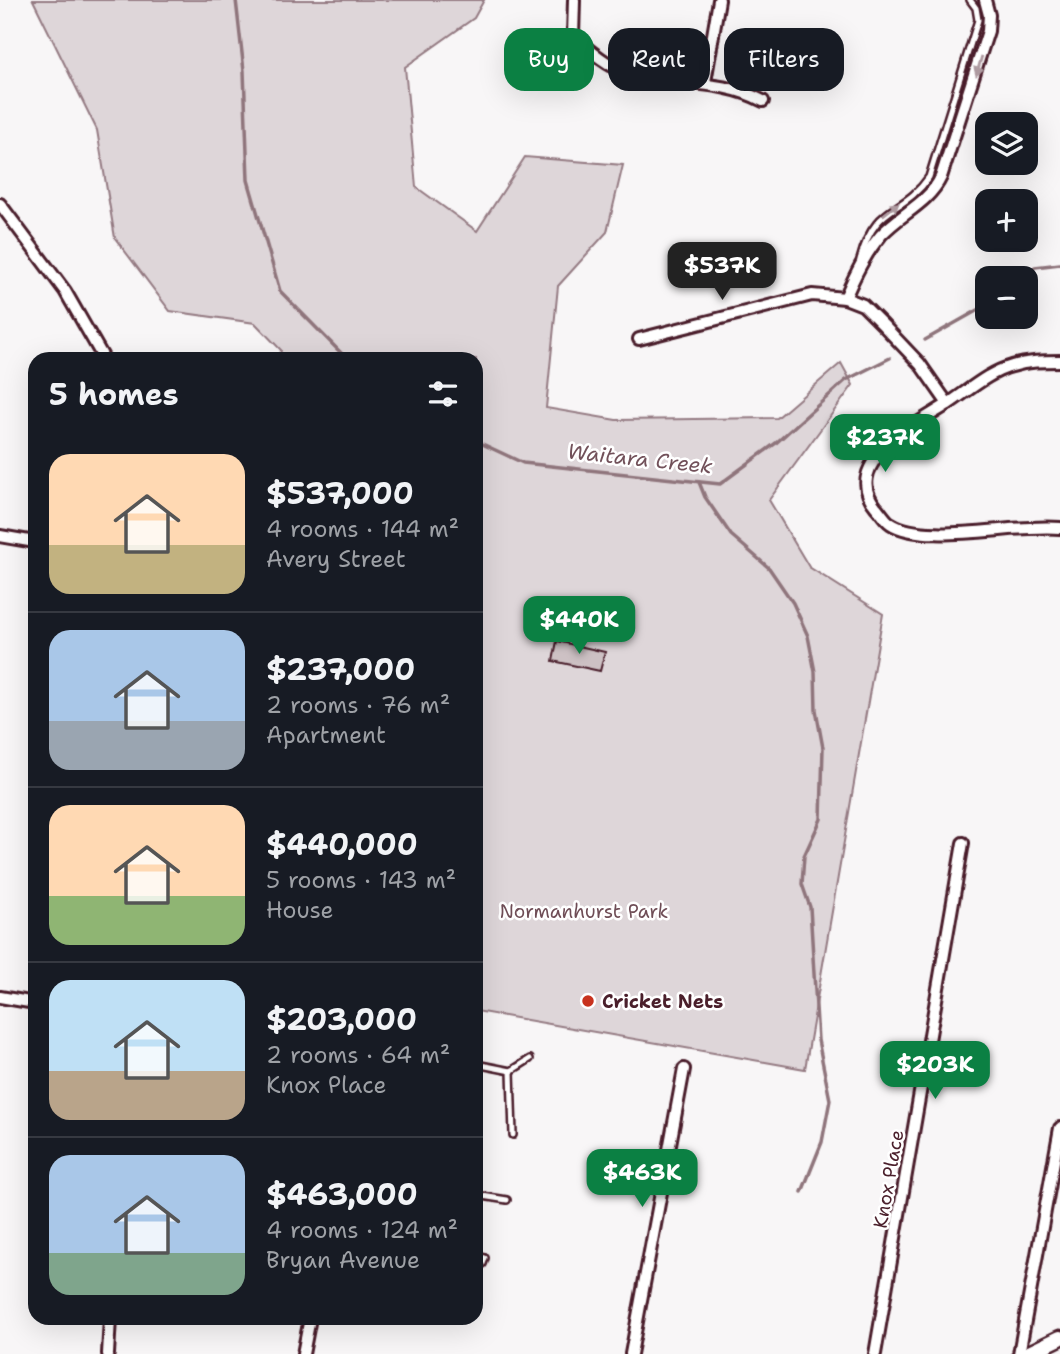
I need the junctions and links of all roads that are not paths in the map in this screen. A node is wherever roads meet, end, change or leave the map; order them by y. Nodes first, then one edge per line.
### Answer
1 (574, 0) edge
2 (719, 0) edge
3 (970, 0) edge
4 (985, 0) edge
5 (573, 28) edge
6 (710, 53) edge
7 (710, 83) edge
8 (762, 102) dead end
9 (0, 204) edge
10 (858, 266) junction
11 (845, 298) junction
12 (639, 339) dead end
13 (100, 352) edge
14 (1060, 362) edge
15 (948, 404) junction
16 (1060, 528) edge
17 (0, 536) edge
18 (28, 541) edge
19 (963, 844) dead end
20 (0, 997) edge
21 (28, 1002) edge
22 (530, 1059) dead end
23 (483, 1065) edge
24 (684, 1069) dead end
25 (511, 1071) junction
26 (1060, 1128) edge
27 (513, 1135) dead end
28 (483, 1196) edge
29 (507, 1200) dead end
30 (483, 1258) edge
31 (483, 1264) dead end
32 (110, 1325) edge
33 (309, 1325) edge
34 (1060, 1338) edge
35 (108, 1354) edge
36 (303, 1354) edge
37 (631, 1354) edge
38 (875, 1354) edge
39 (1019, 1354) edge
40 (1027, 1354) edge

1 - 5 street
2 - 6 street
10 -> 3 lane
4 -> 10 street
7 - 8 street
9 - 13 street
10 - 11 street
11 - 12 street
11 - 15 street
14 - 15 street
15 - 16 street
17 - 18 street
19 - 38 street, Knox Place
20 - 21 street
22 - 25 lane
23 - 25 lane
24 - 37 street
25 - 27 lane
26 - 39 street
28 - 29 lane
30 - 31 lane
32 - 35 street
33 - 36 street
34 - 40 street

